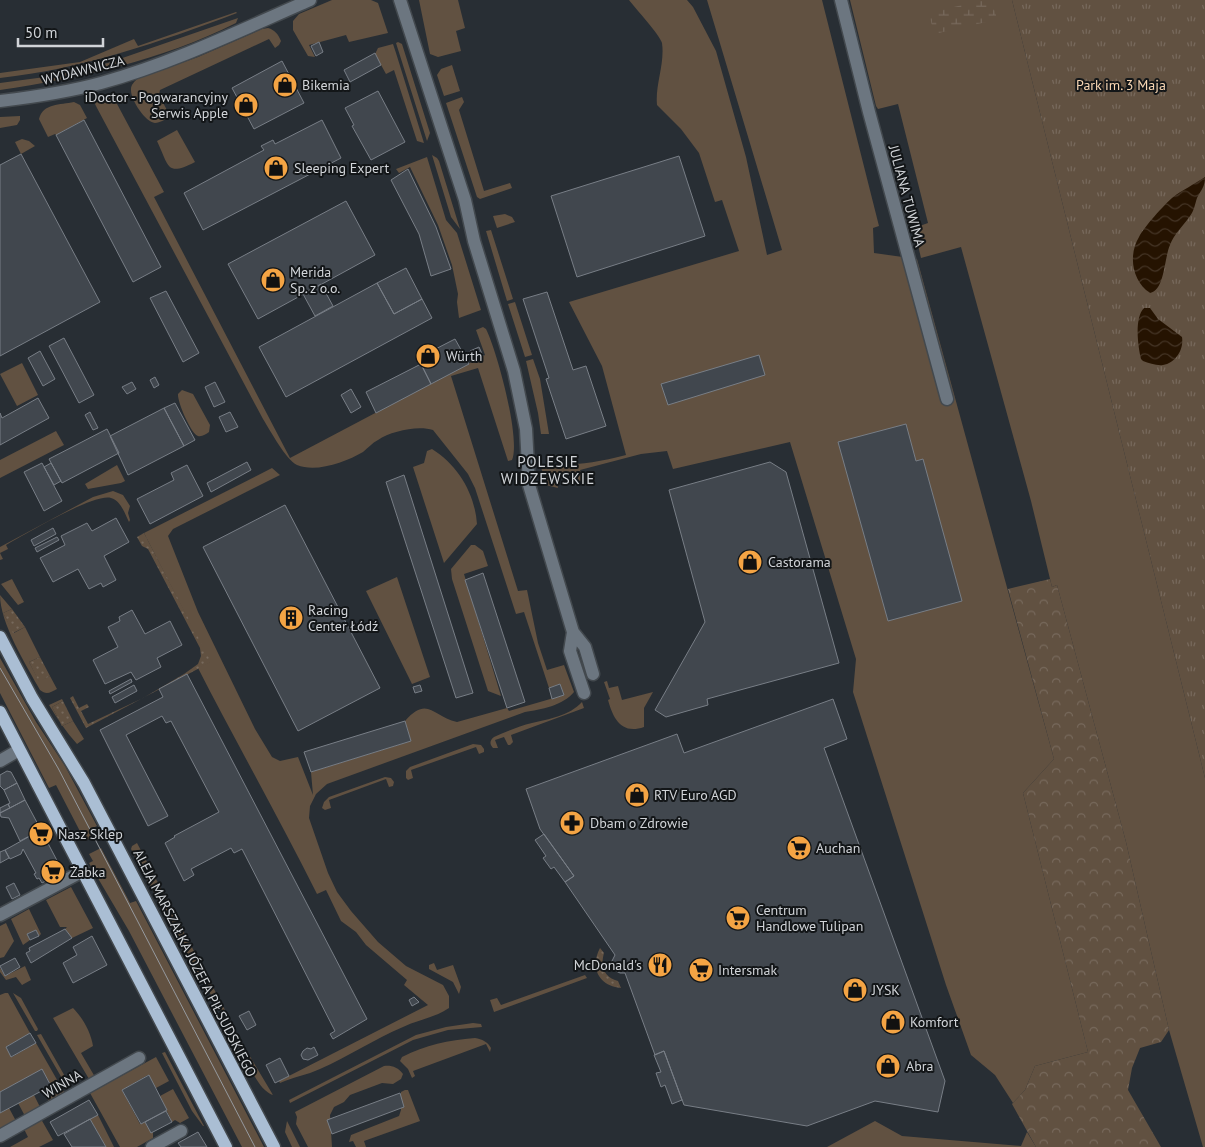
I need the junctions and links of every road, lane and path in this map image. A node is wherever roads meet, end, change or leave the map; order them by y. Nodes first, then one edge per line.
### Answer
1 (310, 0) edge
2 (400, 0) edge
3 (841, 0) edge
4 (0, 101) edge
5 (947, 399) dead end
6 (573, 632) junction
7 (0, 637) edge
8 (593, 674) dead end
9 (584, 693) dead end
10 (0, 712) edge
11 (20, 750) junction
12 (0, 760) edge
13 (83, 871) junction
14 (0, 915) edge
15 (139, 1058) dead end
16 (181, 1131) dead end
17 (0, 1136) edge
18 (152, 1147) edge
19 (226, 1147) edge
20 (274, 1147) edge

1 - 4 street, WYDAWNICZA
2 - 6 street
3 - 5 street, JULIANA TUWIMA
6 - 8 street
6 - 9 street
7 - 20 main road, ALEJA MARSZAŁKA JÓZEFA PIŁSUDSKIEGO
10 - 11 main road
11 - 12 street
11 - 13 main road
13 - 14 street
13 - 19 main road
15 - 17 street, WINNA
16 - 18 street

